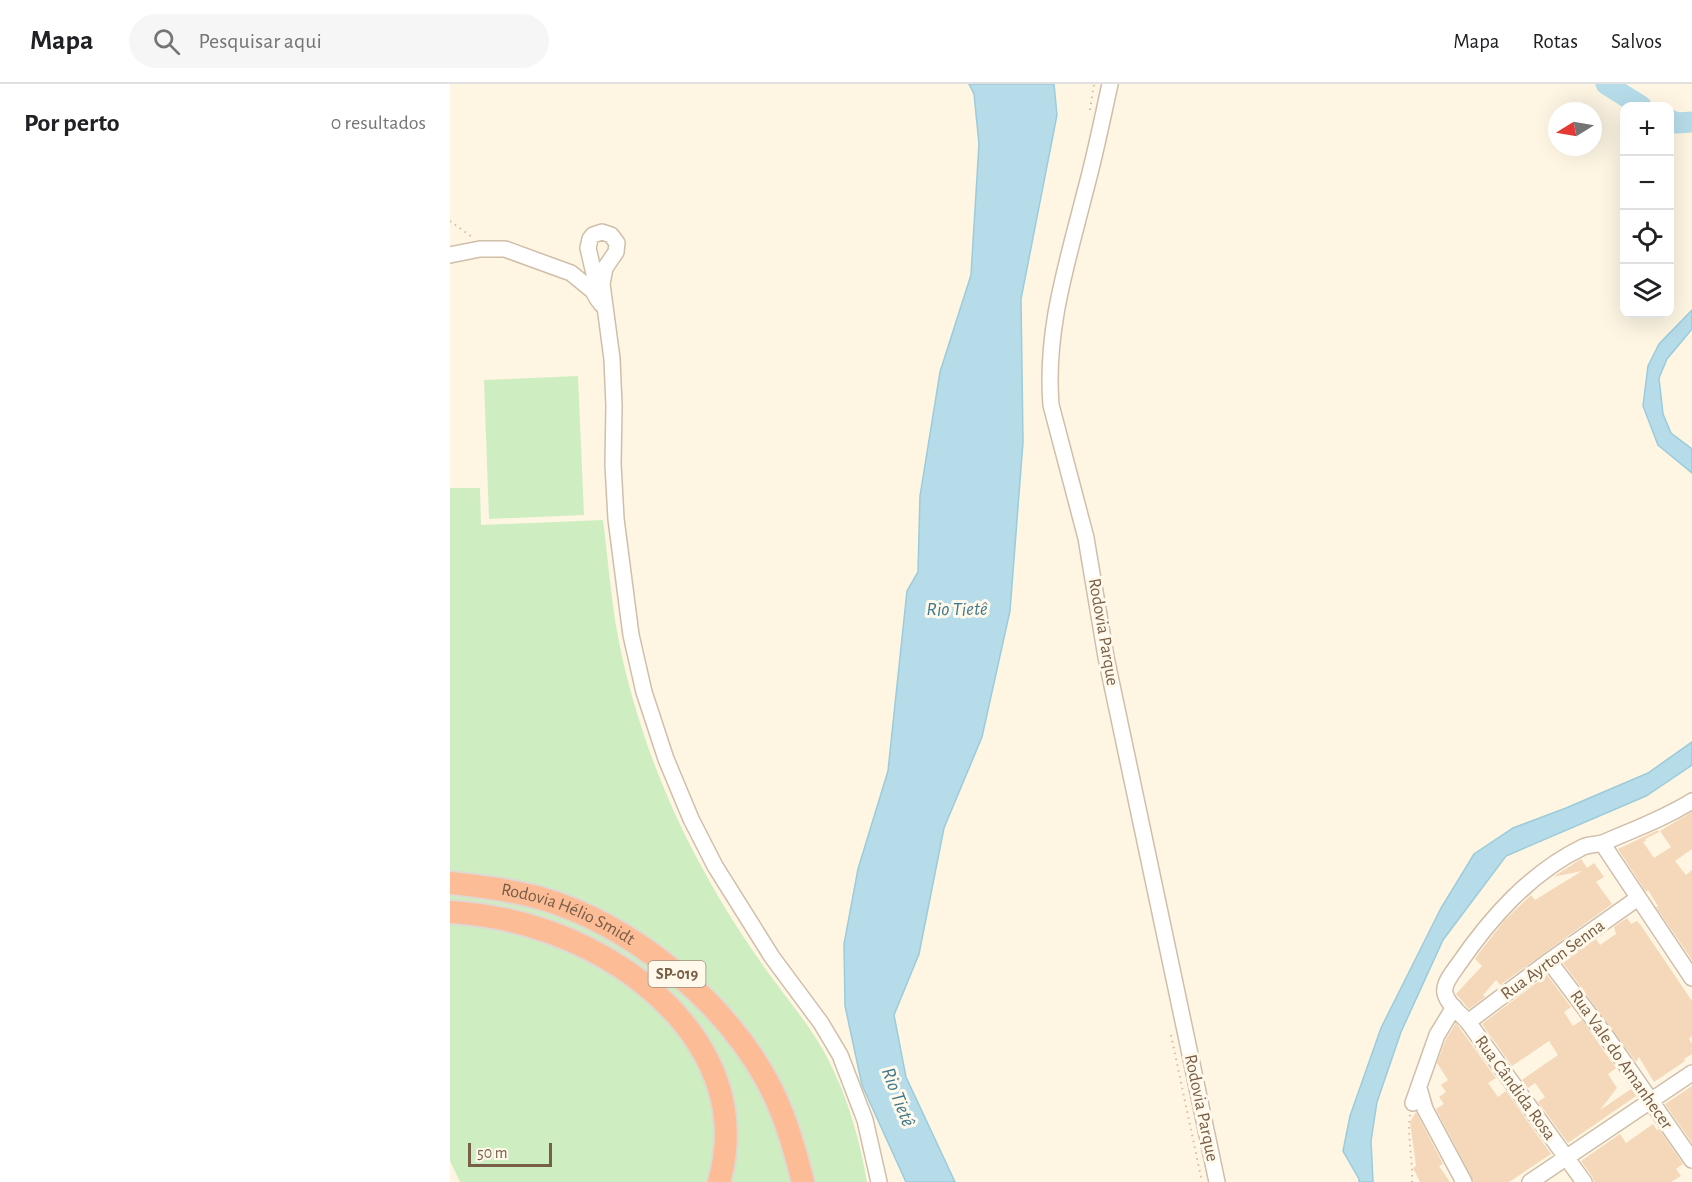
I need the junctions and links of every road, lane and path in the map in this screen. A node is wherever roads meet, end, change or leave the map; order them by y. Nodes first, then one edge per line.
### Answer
1 (1110, 84) edge
2 (450, 255) edge
3 (601, 304) junction
4 (606, 322) junction
5 (1692, 801) edge
6 (1602, 843) junction
7 (450, 883) edge
8 (1638, 898) junction
9 (450, 912) edge
10 (1550, 961) junction
11 (1692, 978) edge
12 (1450, 1001) junction
13 (1468, 1022) junction
14 (1692, 1072) edge
15 (1419, 1088) junction
16 (1650, 1100) junction
17 (1413, 1103) joint
18 (1566, 1157) junction
19 (1692, 1160) edge
20 (719, 1182) edge
21 (803, 1182) edge
22 (879, 1182) edge
23 (1217, 1182) edge
24 (1412, 1182) edge
25 (1464, 1182) edge
26 (1530, 1182) edge
27 (1584, 1182) edge

1 - 23 street, Rodovia Parque
2 - 3 street
3 - 4 street
3 - 4 street
4 - 22 street
5 - 6 street
6 - 8 street
6 - 12 street
7 - 21 highway, Rodovia Hélio Smidt / SP-019
8 - 10 street, Rua Ayrton Senna
8 - 11 street
9 - 20 highway, Rodovia Hélio Smidt / SP-019
10 - 13 street, Rua Ayrton Senna
10 - 16 street, Rua Vale do Amanhecer
12 - 13 street, Rua Cândida Rosa
12 - 15 street
13 - 18 street, Rua Cândida Rosa
14 - 16 street
15 - 17 street
15 - 25 street
16 - 18 street
16 - 19 street, Rua Vale do Amanhecer
17 - 24 path
18 - 26 street
18 - 27 street, Rua Cândida Rosa

